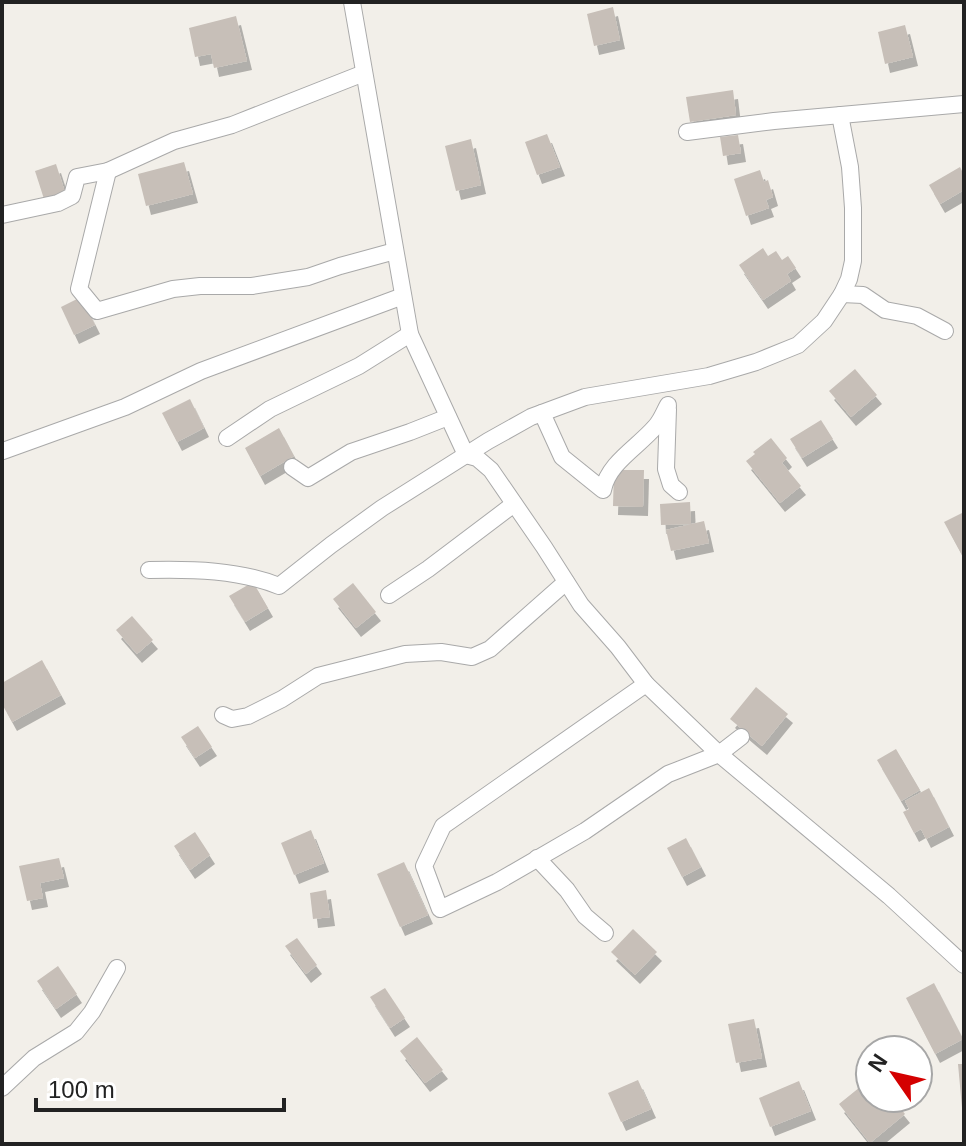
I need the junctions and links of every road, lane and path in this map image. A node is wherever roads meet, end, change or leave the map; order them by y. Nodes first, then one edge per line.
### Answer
1 (352, 2) edge
2 (364, 73) junction
3 (964, 104) edge
4 (840, 115) junction
5 (687, 132) dead end
6 (108, 171) junction
7 (2, 215) edge
8 (395, 251) junction
9 (842, 294) junction
10 (403, 296) junction
11 (945, 331) dead end
12 (410, 334) junction
13 (657, 386) junction
14 (668, 405) junction
15 (542, 413) junction
16 (448, 417) junction
17 (227, 438) dead end
18 (3, 451) edge
19 (466, 455) junction
20 (292, 467) dead end
21 (679, 492) dead end
22 (514, 504) junction
23 (149, 570) dead end
24 (566, 582) junction
25 (389, 595) dead end
26 (646, 684) junction
27 (223, 715) dead end
28 (741, 737) dead end
29 (719, 754) junction
30 (537, 858) junction
31 (605, 933) dead end
32 (964, 965) edge
33 (117, 968) dead end
34 (2, 1088) edge

1 - 2 street
2 - 6 street
2 - 8 street
3 - 4 street
4 - 5 street
4 - 9 street
6 - 7 street
6 - 8 street
8 - 10 street
9 - 11 street
9 - 13 street
10 - 12 street
10 - 18 street
12 - 16 street
12 - 17 street
13 - 14 street
13 - 15 street
14 - 15 street
14 - 21 street
15 - 19 street
16 - 19 street
16 - 20 street
19 - 22 street
19 - 23 street
22 - 24 street
22 - 25 street
24 - 26 street
24 - 27 street
26 - 29 street
26 - 30 street
28 - 29 street
29 - 30 street
29 - 32 street
30 - 31 street
33 - 34 street

